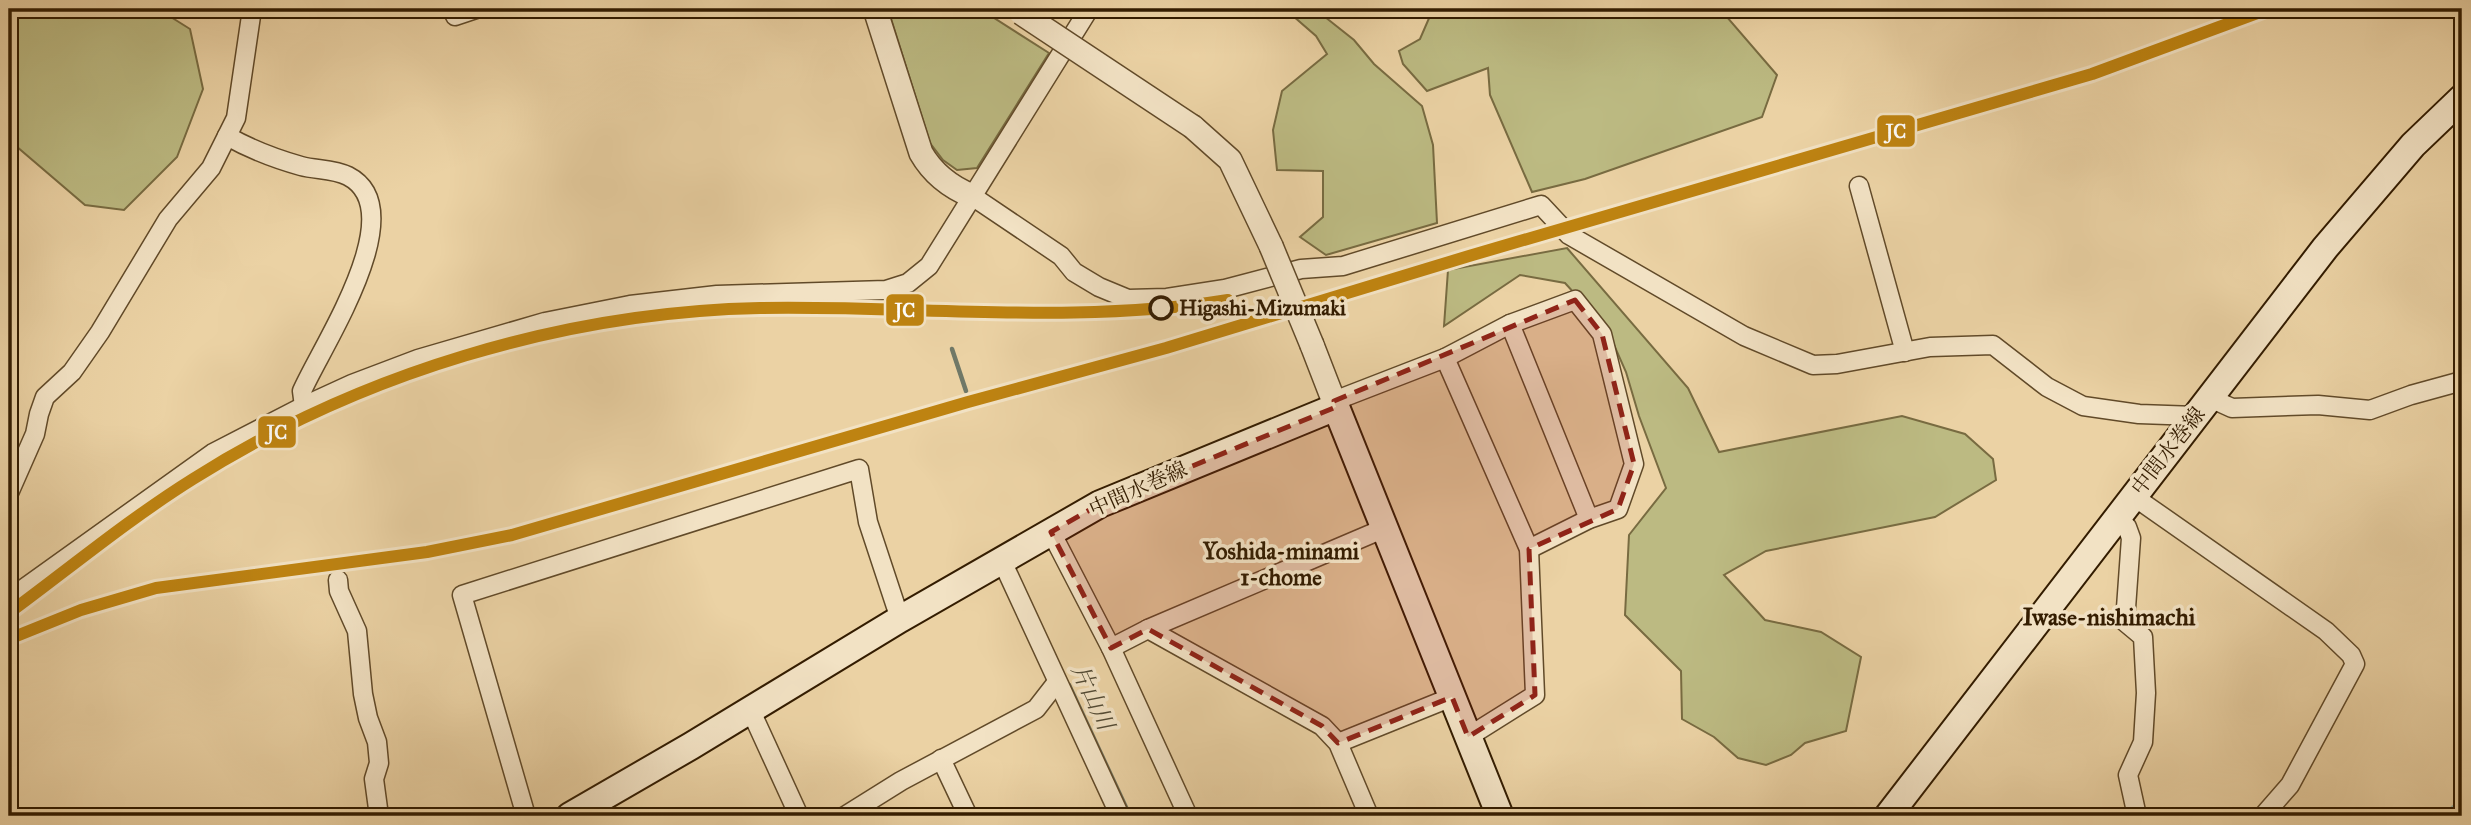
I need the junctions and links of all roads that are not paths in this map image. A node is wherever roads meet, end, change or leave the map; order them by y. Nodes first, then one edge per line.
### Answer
1 (252, 9) edge
2 (476, 9) edge
3 (875, 9) edge
4 (1089, 9) edge
5 (1018, 11) edge
6 (456, 16) dead end
7 (2462, 98) edge
8 (227, 136) junction
9 (1859, 186) dead end
10 (972, 196) junction
11 (1510, 324) junction
12 (1905, 352) junction
13 (1445, 358) junction
14 (2462, 381) edge
15 (1335, 404) junction
16 (304, 406) junction
17 (2203, 407) junction
18 (9, 494) edge
19 (2133, 496) junction
20 (2116, 518) junction
21 (1589, 519) junction
22 (1385, 528) junction
23 (1051, 532) junction
24 (1529, 549) junction
25 (1002, 561) junction
26 (338, 580) dead end
27 (9, 599) edge
28 (900, 619) junction
29 (1148, 629) junction
30 (1111, 648) junction
31 (1057, 682) junction
32 (1452, 697) junction
33 (751, 709) junction
34 (1468, 737) junction
35 (1338, 743) junction
36 (941, 759) junction
37 (379, 816) edge
38 (526, 816) edge
39 (570, 816) edge
40 (799, 816) edge
41 (845, 816) edge
42 (968, 816) edge
43 (1120, 816) edge
44 (1188, 816) edge
45 (1369, 816) edge
46 (1500, 816) edge
47 (1888, 816) edge
48 (2137, 816) edge
49 (2263, 816) edge

1 - 8 street
2 - 6 street
3 - 10 street
4 - 10 street
5 - 15 street, bridge
7 - 17 main road, 中間水巻線
8 - 16 street
8 - 18 street
9 - 12 street
10 - 12 street
10 - 16 street
11 - 13 street
11 - 21 street
11 - 21 street
12 - 17 street
13 - 15 street
13 - 24 street
14 - 17 street
15 - 22 main road
15 - 23 main road, 中間水巻線
16 - 27 street
17 - 19 main road, 中間水巻線
19 - 20 main road, 中間水巻線
19 - 49 street
20 - 47 main road, 中間水巻線
20 - 48 street
21 - 24 street
22 - 29 street
22 - 32 main road
23 - 25 main road, 中間水巻線
23 - 30 street
24 - 34 street
25 - 28 main road, 中間水巻線
25 - 31 street
26 - 37 street
28 - 33 main road, 中間水巻線
28 - 38 street
29 - 30 street
29 - 35 street
30 - 44 street
31 - 36 street
31 - 43 street
32 - 34 main road
32 - 35 street
33 - 39 main road, 中間水巻線
33 - 40 street
34 - 46 main road
35 - 45 street
36 - 41 street
36 - 42 street

